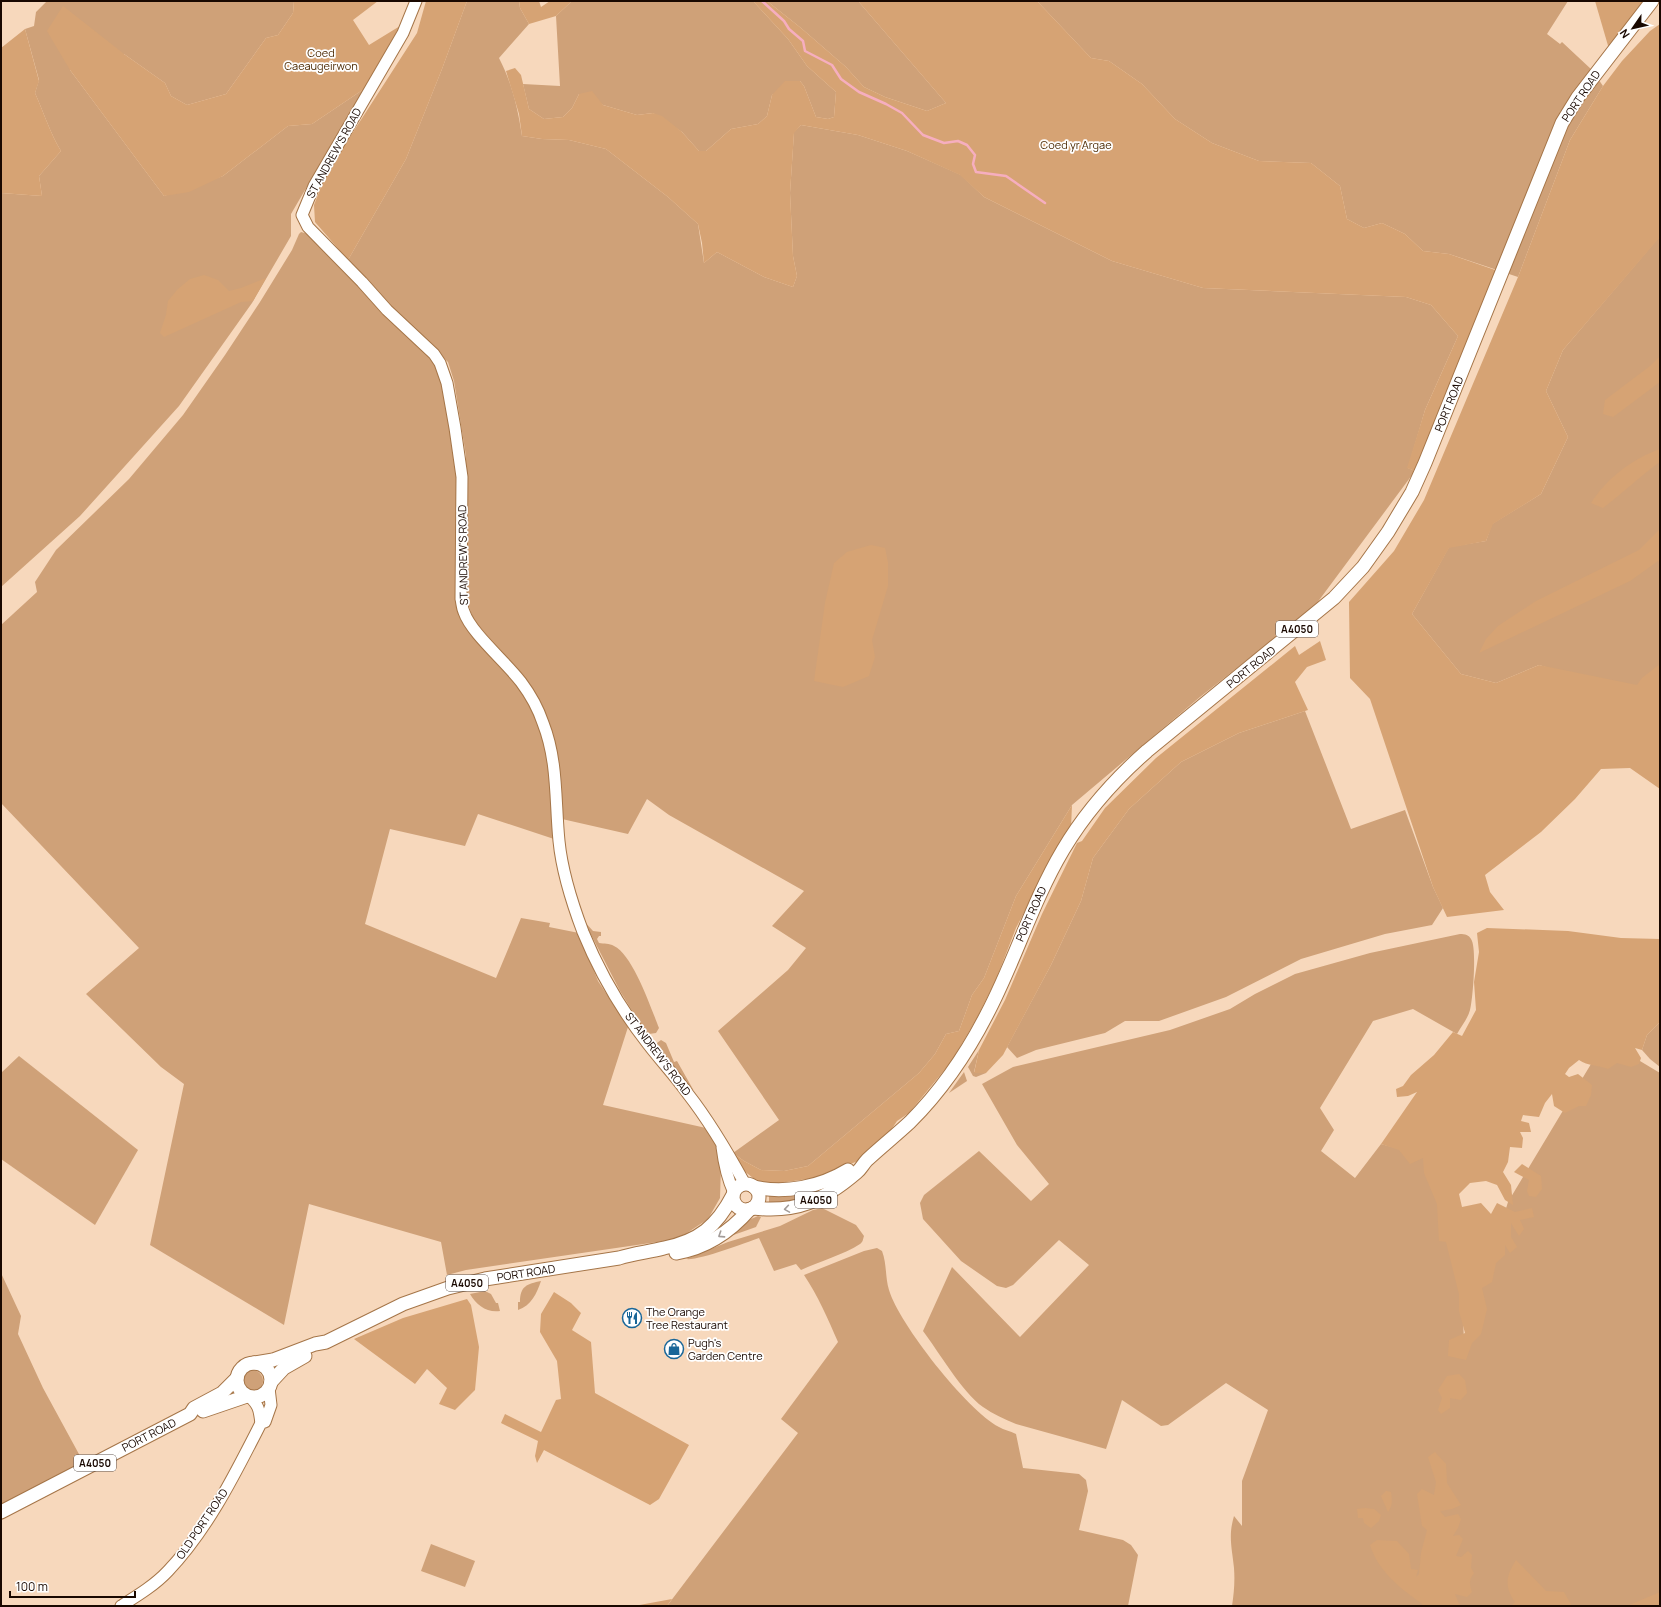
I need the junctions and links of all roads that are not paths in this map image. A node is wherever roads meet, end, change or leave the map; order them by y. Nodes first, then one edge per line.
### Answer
1 (416, 1) edge
2 (1652, 1) edge
3 (1660, 4) edge
4 (1632, 29) junction
5 (722, 1146) junction
6 (867, 1160) junction
7 (749, 1186) junction
8 (733, 1194) junction
9 (752, 1209) junction
10 (619, 1258) junction
11 (326, 1342) junction
12 (254, 1363) junction
13 (236, 1378) junction
14 (270, 1385) junction
15 (248, 1397) junction
16 (190, 1414) junction
17 (261, 1424) junction
18 (1, 1512) edge
19 (121, 1606) edge

1 - 5 street, ST ANDREW'S ROAD
2 - 4 main road, PORT ROAD / A4050
3 - 4 main road, PORT ROAD / A4050
4 - 6 main road, PORT ROAD / A4050
5 - 7 street, ST ANDREW'S ROAD
5 - 8 street, ST ANDREW'S ROAD
6 - 7 main road, PORT ROAD / A4050
6 -> 9 main road, PORT ROAD / A4050
7 - 8 main road
7 - 9 main road
8 - 9 main road
8 - 10 main road, PORT ROAD / A4050
9 -> 10 main road, PORT ROAD / A4050
10 - 11 main road, PORT ROAD / A4050
11 - 12 main road, PORT ROAD / A4050
11 - 14 main road, PORT ROAD / A4050
12 - 13 main road, PORT ROAD / A4050
12 - 14 main road
13 - 15 main road
13 - 16 main road, PORT ROAD / A4050
14 - 15 main road, PORT ROAD / A4050
14 - 17 street, OLD PORT ROAD
15 - 16 main road, PORT ROAD / A4050
15 - 17 street
16 - 18 main road, PORT ROAD / A4050
17 - 19 street, OLD PORT ROAD

